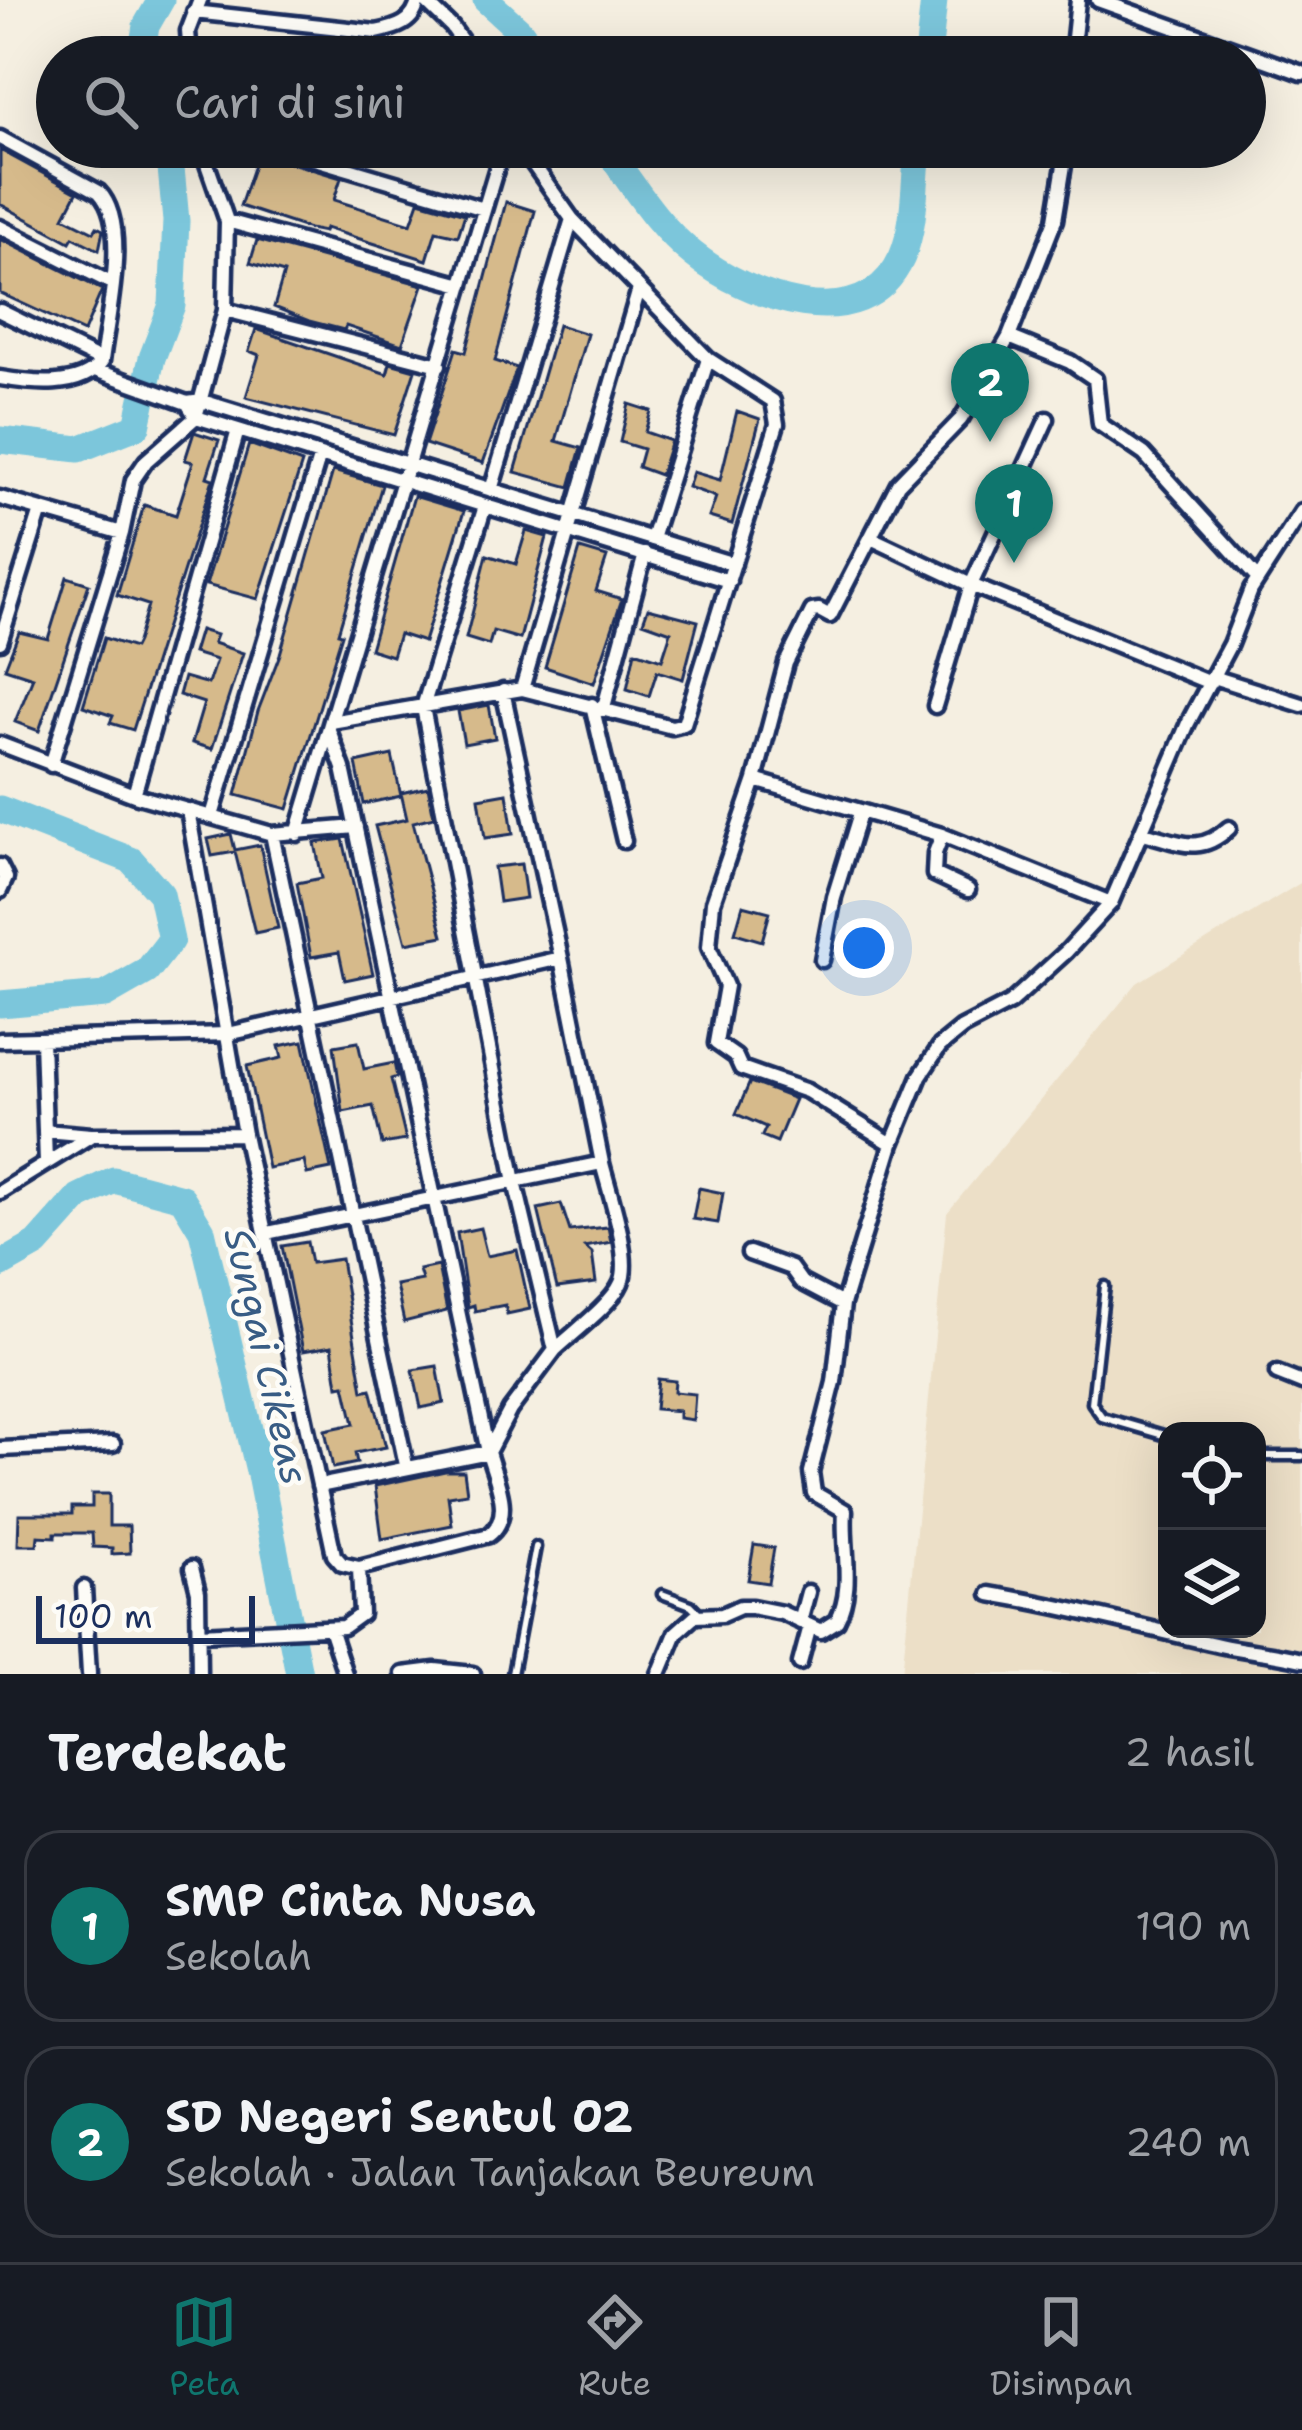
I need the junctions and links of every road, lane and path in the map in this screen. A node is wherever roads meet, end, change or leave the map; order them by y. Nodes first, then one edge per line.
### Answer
1 (421, 0) edge
2 (1078, 0) edge
3 (1098, 0) edge
4 (197, 6) edge
5 (188, 36) edge
6 (458, 36) edge
7 (1074, 36) edge
8 (1199, 36) edge
9 (1266, 60) edge
10 (1302, 73) edge
11 (0, 138) edge
12 (36, 158) edge
13 (55, 168) edge
14 (208, 168) edge
15 (345, 168) edge
16 (497, 168) edge
17 (536, 168) edge
18 (1064, 168) edge
19 (484, 209) junction
20 (572, 219) junction
21 (227, 221) junction
22 (0, 227) edge
23 (112, 284) junction
24 (462, 285) junction
25 (640, 289) junction
26 (225, 310) junction
27 (0, 311) edge
28 (1010, 337) junction
29 (708, 359) junction
30 (439, 364) junction
31 (99, 366) junction
32 (0, 378) edge
33 (195, 402) junction
34 (196, 417) junction
35 (1047, 419) dead end
36 (238, 430) junction
37 (320, 455) junction
38 (410, 465) junction
39 (405, 481) junction
40 (491, 490) junction
41 (0, 498) edge
42 (485, 506) junction
43 (40, 510) junction
44 (1302, 511) edge
45 (573, 515) junction
46 (568, 532) junction
47 (122, 533) junction
48 (871, 538) junction
49 (652, 539) junction
50 (645, 554) junction
51 (734, 564) junction
52 (1257, 578) junction
53 (729, 581) junction
54 (971, 585) junction
55 (0, 642) edge
56 (1212, 680) junction
57 (522, 689) junction
58 (503, 691) junction
59 (1302, 705) edge
60 (598, 706) junction
61 (935, 706) dead end
62 (423, 707) junction
63 (330, 726) junction
64 (0, 744) edge
65 (51, 765) junction
66 (755, 780) junction
67 (134, 795) junction
68 (188, 810) junction
69 (860, 813) junction
70 (212, 816) junction
71 (356, 827) junction
72 (1228, 828) dead end
73 (1143, 833) junction
74 (272, 834) junction
75 (297, 834) junction
76 (942, 836) junction
77 (624, 841) dead end
78 (0, 866) edge
79 (968, 890) dead end
80 (0, 891) edge
81 (1111, 903) junction
82 (561, 958) junction
83 (822, 960) dead end
84 (477, 976) junction
85 (391, 995) junction
86 (309, 1013) junction
87 (228, 1034) junction
88 (42, 1039) junction
89 (0, 1040) edge
90 (45, 1131) junction
91 (244, 1134) junction
92 (92, 1135) junction
93 (892, 1144) junction
94 (46, 1163) junction
95 (602, 1163) junction
96 (515, 1182) junction
97 (0, 1192) edge
98 (435, 1198) junction
99 (352, 1216) junction
100 (267, 1233) junction
101 (749, 1253) dead end
102 (1105, 1286) dead end
103 (843, 1304) junction
104 (555, 1350) junction
105 (1276, 1373) dead end
106 (1302, 1383) edge
107 (1158, 1433) edge
108 (113, 1444) dead end
109 (0, 1449) edge
110 (488, 1452) junction
111 (1266, 1456) edge
112 (1302, 1456) edge
113 (406, 1466) junction
114 (319, 1486) junction
115 (536, 1546) dead end
116 (193, 1568) dead end
117 (359, 1568) junction
118 (84, 1588) dead end
119 (808, 1592) dead end
120 (662, 1594) dead end
121 (990, 1594) dead end
122 (701, 1615) junction
123 (805, 1624) junction
124 (326, 1628) junction
125 (200, 1634) junction
126 (1302, 1660) edge
127 (800, 1663) dead end
128 (89, 1674) edge
129 (199, 1674) edge
130 (345, 1674) edge
131 (403, 1674) edge
132 (473, 1674) edge
133 (512, 1674) edge
134 (659, 1674) edge

1 - 4 street
1 - 6 street
2 - 7 street
3 - 8 street
4 - 5 street
9 - 10 street
11 - 12 street
13 - 23 street
14 - 21 street
15 - 19 street
16 - 19 street
17 - 20 street
18 - 28 street
19 - 24 street
20 - 25 street
20 - 40 street
21 - 24 street
21 - 26 street
22 - 23 street
23 - 31 street
24 - 30 street
25 - 29 street
25 - 45 street
26 - 30 street
26 - 33 street
27 - 31 street
28 - 48 street
28 - 52 street
29 - 49 street
29 - 51 street
30 - 38 street
31 - 32 street
31 - 33 street
33 - 34 street
33 - 38 street
34 - 36 street
34 - 47 street
35 - 54 street
36 - 37 street
36 - 67 street
37 - 39 street
37 - 70 street
38 - 39 street
38 - 40 street
39 - 42 street
39 - 63 street
40 - 45 street
41 - 43 street
42 - 46 street
42 - 62 street
43 - 47 street
43 - 55 street
44 - 52 street
45 - 46 street
45 - 49 street
46 - 50 street
46 - 57 street
47 - 65 street
48 - 54 street
48 - 66 street
49 - 51 street
50 - 53 street
50 - 60 street
51 - 53 street
52 - 56 street
53 - 60 street
54 - 56 street
54 - 61 street
56 - 59 street
56 - 73 street
57 - 58 street
57 - 60 street
58 - 62 street
58 - 82 street
60 - 77 street
62 - 63 street
62 - 84 street
63 - 71 street
63 - 75 street
64 - 65 street
65 - 67 street
66 - 69 street
66 - 93 street
67 - 68 street
68 - 70 street
68 - 87 street
69 - 76 street
69 - 83 street
70 - 74 street
71 - 75 street
71 - 85 street
72 - 73 street
73 - 81 street
74 - 75 street
74 - 86 street
76 - 79 street
76 - 81 street
78 - 80 street
81 - 93 street
82 - 84 street
82 - 95 street
84 - 85 street
84 - 96 street
85 - 86 street
85 - 98 street
86 - 87 street
86 - 99 street
87 - 88 street
87 - 91 street
88 - 89 street
88 - 90 street
90 - 92 street
90 - 94 street
91 - 92 street
91 - 100 street
92 - 94 street
93 - 103 street
94 - 97 street
95 - 96 street
95 - 104 street
96 - 98 street
96 - 104 street
98 - 99 street
98 - 110 street
99 - 100 street
99 - 113 street
100 - 114 street
101 - 103 street
102 - 107 lane
103 - 123 street
104 - 110 street
105 - 106 street
108 - 109 street
110 - 113 street
110 - 117 street
111 - 112 lane
113 - 114 street
114 - 117 street
115 - 133 lane
116 - 125 street
117 - 124 street
118 - 128 street
119 - 123 street
120 - 122 lane
121 - 126 street
122 - 123 street
122 - 134 street
123 - 127 street
124 - 125 street
124 - 130 street
125 - 129 street
131 - 132 street

